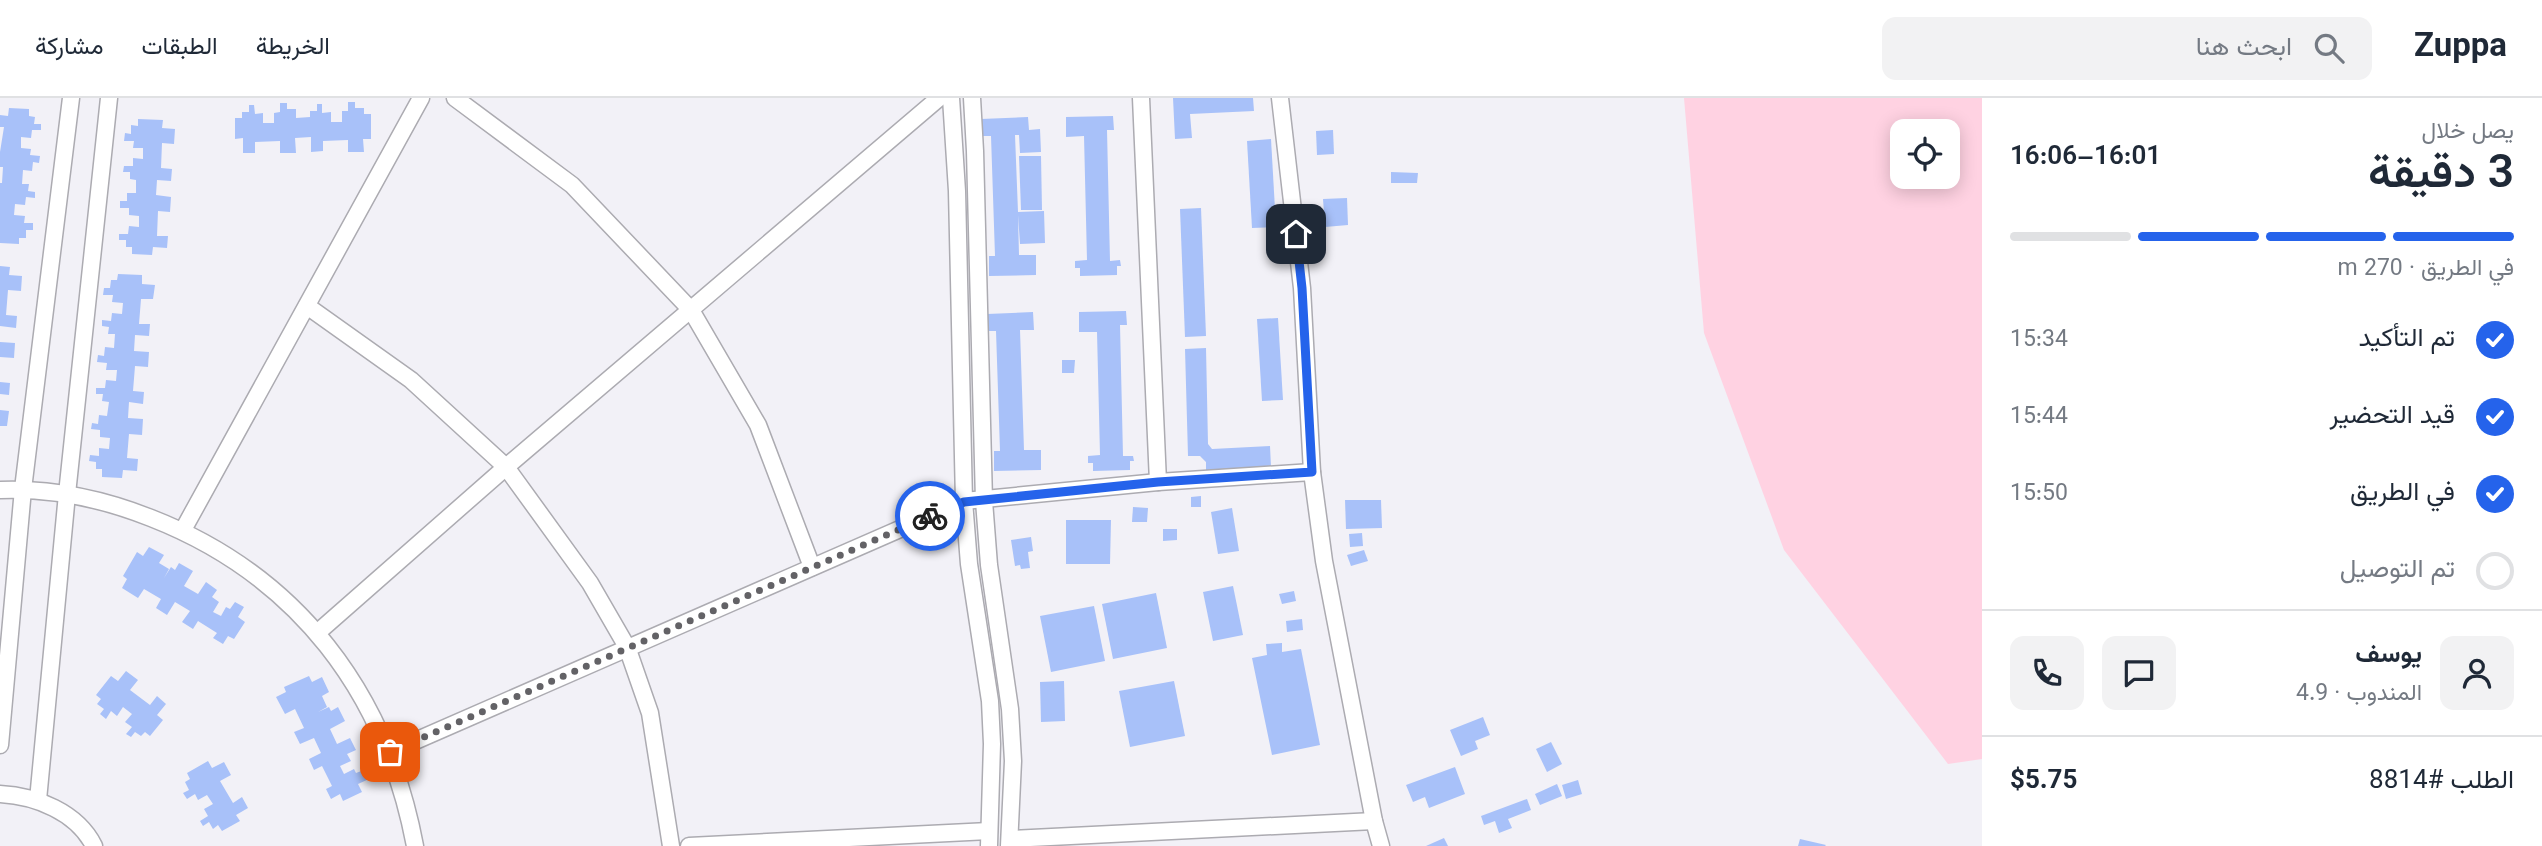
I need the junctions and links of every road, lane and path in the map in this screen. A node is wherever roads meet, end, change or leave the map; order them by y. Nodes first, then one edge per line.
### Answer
1 (71, 98) edge
2 (109, 98) edge
3 (421, 98) edge
4 (455, 98) edge
5 (939, 98) edge
6 (951, 98) edge
7 (971, 98) edge
8 (1141, 98) edge
9 (1280, 98) edge
10 (307, 306) junction
11 (691, 310) junction
12 (506, 467) junction
13 (1312, 472) junction
14 (1158, 482) junction
15 (23, 489) junction
16 (0, 490) edge
17 (67, 494) junction
18 (984, 501) junction
19 (964, 502) junction
20 (183, 530) junction
21 (812, 567) junction
22 (317, 633) junction
23 (627, 647) junction
24 (0, 745) edge
25 (390, 752) junction
26 (0, 794) edge
27 (38, 800) junction
28 (1374, 821) junction
29 (989, 838) edge
30 (1009, 843) edge
31 (94, 846) edge
32 (415, 846) edge
33 (671, 846) edge
34 (689, 846) edge
35 (1381, 846) edge

1 - 15 street
2 - 17 street
3 - 10 street
4 - 11 street
5 - 11 street
6 - 19 street
7 - 18 street
8 - 14 street
9 - 13 street
10 - 12 street
10 - 20 street
11 - 12 street
11 - 21 street
12 - 22 street
12 - 23 street
13 - 14 street
13 - 28 street
14 - 18 street
15 - 16 street
15 - 17 street
15 - 24 street
17 - 20 street
17 - 27 street
18 - 19 street
18 - 30 street
19 - 21 street
19 - 29 street
20 - 22 street
21 - 23 street
22 - 25 street
23 - 25 street
23 - 33 street
25 - 32 street
26 - 27 street
27 - 31 street
28 - 30 street
28 - 35 street
29 - 34 street

